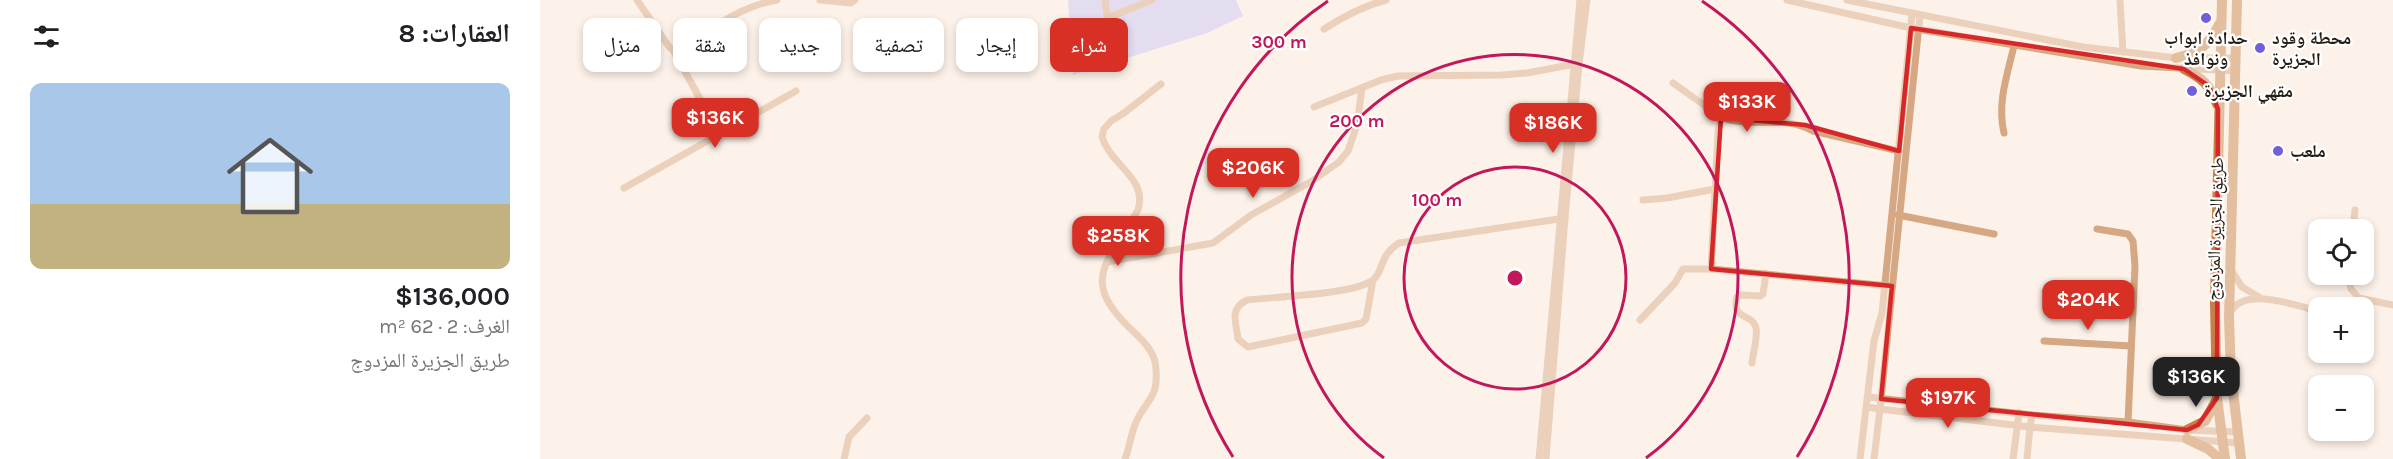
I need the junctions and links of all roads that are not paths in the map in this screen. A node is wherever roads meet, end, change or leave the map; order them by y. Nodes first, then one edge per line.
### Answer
1 (637, 0) edge
2 (777, 0) edge
3 (821, 0) edge
4 (855, 0) edge
5 (1105, 0) edge
6 (1152, 0) edge
7 (1386, 0) edge
8 (1580, 0) edge
9 (1587, 0) edge
10 (1787, 0) edge
11 (1847, 0) edge
12 (2121, 0) edge
13 (2222, 0) edge
14 (2237, 0) edge
15 (1916, 15) junction
16 (729, 18) edge
17 (2222, 21) junction
18 (1324, 29) dead end
19 (1915, 29) junction
20 (2014, 46) junction
21 (673, 51) edge
22 (2123, 52) junction
23 (2176, 58) junction
24 (2221, 58) junction
25 (2235, 58) junction
26 (1576, 64) junction
27 (2184, 69) junction
28 (2221, 70) junction
29 (2235, 71) junction
30 (685, 72) edge
31 (1673, 83) dead end
32 (1161, 84) dead end
33 (1362, 88) junction
34 (796, 91) dead end
35 (1314, 107) dead end
36 (2218, 109) junction
37 (1721, 117) junction
38 (719, 133) junction
39 (2004, 134) dead end
40 (1899, 151) junction
41 (624, 188) dead end
42 (1714, 189) junction
43 (1643, 200) dead end
44 (2355, 210) dead end
45 (1898, 215) junction
46 (1562, 219) junction
47 (2354, 219) edge
48 (2097, 229) dead end
49 (1994, 234) dead end
50 (2230, 258) junction
51 (1107, 262) junction
52 (1711, 269) junction
53 (1766, 274) junction
54 (1373, 280) junction
55 (2350, 285) edge
56 (1889, 286) junction
57 (2261, 298) junction
58 (2393, 305) edge
59 (2308, 309) edge
60 (2229, 319) junction
61 (1640, 320) dead end
62 (2044, 341) dead end
63 (2131, 346) junction
64 (1752, 363) dead end
65 (1868, 397) junction
66 (2217, 398) junction
67 (1881, 399) junction
68 (1867, 407) junction
69 (1880, 409) junction
70 (2019, 413) junction
71 (2032, 415) junction
72 (867, 418) dead end
73 (2128, 422) junction
74 (2018, 424) junction
75 (2030, 427) junction
76 (2187, 435) junction
77 (2222, 437) junction
78 (2238, 438) junction
79 (844, 459) edge
80 (1125, 459) edge
81 (1539, 459) edge
82 (1546, 459) edge
83 (1860, 459) edge
84 (1874, 459) edge
85 (2013, 459) edge
86 (2027, 459) edge
87 (2220, 459) edge
88 (2225, 459) edge
89 (2241, 459) edge

1 - 21 street
2 - 16 street
3 - 4 street
5 - 6 street
7 - 18 street
8 - 26 street
9 - 26 street
10 - 19 street
11 - 15 street
12 - 22 street
13 - 17 main road, طريق الجزيرة المزدوج
14 - 25 main road, طريق الجزيرة المزدوج
15 - 19 street
15 - 22 street
17 - 23 main road
17 - 24 main road, طريق الجزيرة المزدوج
19 - 20 street
19 - 40 street
19 - 45 street
20 - 27 street
20 - 39 street
22 - 23 street
23 - 24 street
24 - 25 street
24 - 28 main road, طريق الجزيرة المزدوج
25 - 29 main road, طريق الجزيرة المزدوج
26 - 33 street
26 - 46 street
27 - 28 street
27 - 36 main road
28 - 29 street
28 - 36 main road, طريق الجزيرة المزدوج
29 - 50 main road, طريق الجزيرة المزدوج
30 - 38 street
31 - 37 street
32 - 51 street
33 - 35 street
33 - 51 street
34 - 38 street
36 - 66 main road, طريق الجزيرة المزدوج
37 - 40 street
37 - 42 street
38 - 41 street
40 - 56 street
42 - 43 street
42 - 52 street
44 - 47 street
45 - 49 street
45 - 56 street
46 - 54 street
46 - 81 street
46 - 82 street
48 - 63 street
50 - 57 street
50 - 60 main road, طريق الجزيرة المزدوج
51 - 80 street
52 - 53 street
52 - 61 street
53 - 56 street
53 - 64 street
54 - 54 street
55 - 58 street
56 - 65 street
56 - 67 street
57 - 59 street
57 - 60 street
60 - 78 main road, طريق الجزيرة المزدوج
62 - 63 street
63 - 73 street
65 - 67 street
65 - 68 street
66 - 76 main road
66 - 77 main road, طريق الجزيرة المزدوج
67 - 69 street
67 - 70 street
68 - 69 street
68 - 83 street
69 - 74 street
69 - 84 street
70 - 71 street
70 - 74 street
71 - 73 street
71 - 75 street
72 - 79 street
73 - 76 street
74 - 75 street
74 - 85 street
75 - 76 street
75 - 86 street
76 - 77 street
76 - 77 street
76 - 87 main road
77 - 78 street
77 - 78 street
77 - 88 main road, طريق الجزيرة المزدوج
78 - 89 main road, طريق الجزيرة المزدوج

